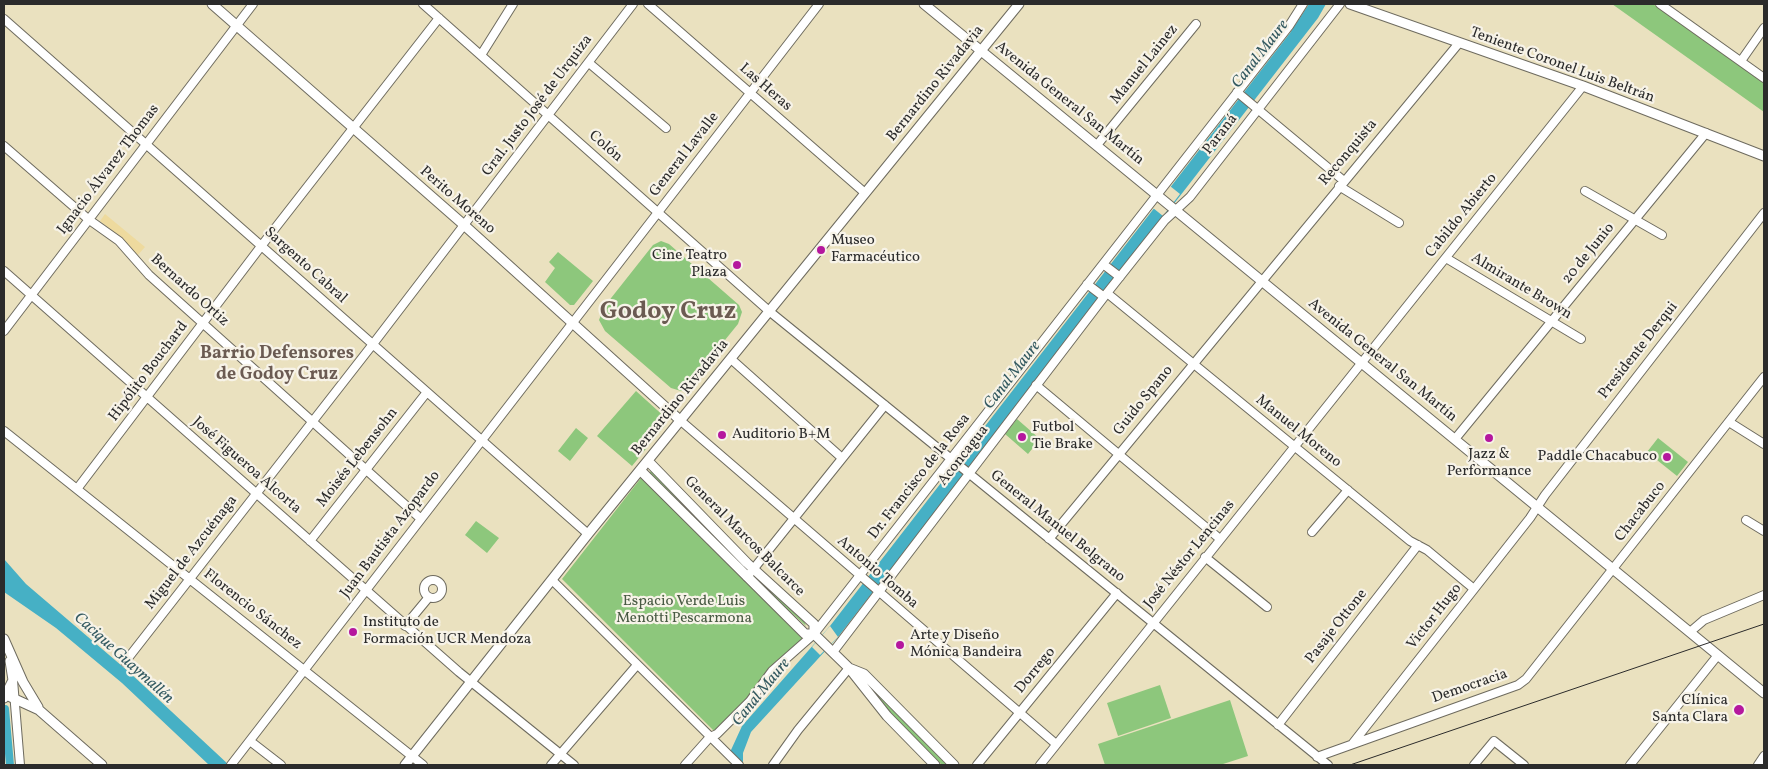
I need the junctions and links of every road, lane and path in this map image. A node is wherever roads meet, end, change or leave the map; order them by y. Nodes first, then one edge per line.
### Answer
1 (212, 4) edge
2 (253, 4) edge
3 (423, 4) edge
4 (513, 4) edge
5 (634, 4) edge
6 (648, 4) edge
7 (819, 4) edge
8 (924, 4) edge
9 (1019, 4) edge
10 (1303, 4) edge
11 (1340, 4) edge
12 (1350, 4) edge
13 (1660, 4) edge
14 (439, 18) junction
15 (4, 19) edge
16 (1196, 24) dead end
17 (236, 25) junction
18 (1764, 28) edge
19 (1459, 43) junction
20 (982, 50) junction
21 (481, 55) junction
22 (1741, 61) junction
23 (589, 63) junction
24 (1764, 78) edge
25 (1583, 86) junction
26 (750, 93) junction
27 (1239, 94) junction
28 (1258, 110) junction
29 (549, 115) junction
30 (353, 128) junction
31 (666, 128) dead end
32 (1706, 133) junction
33 (146, 143) junction
34 (1097, 145) junction
35 (4, 146) edge
36 (1764, 156) edge
37 (1342, 183) junction
38 (1585, 191) dead end
39 (865, 193) junction
40 (1159, 196) junction
41 (1173, 208) junction
42 (658, 211) junction
43 (1764, 213) edge
44 (88, 219) junction
45 (1635, 220) junction
46 (1399, 222) dead end
47 (464, 226) junction
48 (1662, 235) dead end
49 (262, 245) junction
50 (1446, 258) junction
51 (1105, 266) junction
52 (4, 271) edge
53 (1119, 276) junction
54 (1261, 280) junction
55 (1089, 286) junction
56 (1104, 295) junction
57 (30, 296) junction
58 (769, 311) junction
59 (1552, 321) junction
60 (573, 322) junction
61 (204, 323) junction
62 (4, 331) edge
63 (1581, 339) dead end
64 (373, 344) junction
65 (731, 359) junction
66 (1193, 363) junction
67 (1362, 363) junction
68 (1764, 377) edge
69 (1036, 385) junction
70 (427, 392) junction
71 (147, 397) junction
72 (885, 405) junction
73 (681, 421) junction
74 (311, 422) junction
75 (1729, 422) junction
76 (4, 430) edge
77 (1455, 439) junction
78 (481, 440) junction
79 (1764, 444) edge
80 (1294, 447) junction
81 (1118, 454) junction
82 (842, 458) junction
83 (648, 461) junction
84 (954, 461) junction
85 (366, 470) junction
86 (640, 470) junction
87 (967, 472) junction
88 (78, 489) junction
89 (1348, 490) junction
90 (256, 494) junction
91 (1537, 506) junction
92 (793, 518) junction
93 (421, 519) junction
94 (1746, 520) dead end
95 (1764, 531) edge
96 (1312, 532) dead end
97 (588, 534) junction
98 (1049, 539) junction
99 (1220, 539) junction
100 (310, 541) junction
101 (1418, 545) junction
102 (1205, 557) junction
103 (753, 568) junction
104 (1614, 569) junction
105 (746, 576) junction
106 (189, 578) junction
107 (863, 578) junction
108 (552, 580) junction
109 (1474, 589) junction
110 (876, 590) junction
111 (366, 591) junction
112 (1117, 593) junction
113 (1764, 595) edge
114 (430, 597) dead end
115 (1267, 607) dead end
116 (1153, 622) junction
117 (405, 626) junction
118 (1690, 632) junction
119 (817, 636) junction
120 (4, 640) edge
121 (830, 649) junction
122 (1718, 655) junction
123 (125, 662) dead end
124 (636, 665) junction
125 (849, 668) junction
126 (305, 670) junction
127 (13, 675) edge
128 (470, 682) junction
129 (1764, 693) edge
130 (7, 694) edge
131 (27, 703) junction
132 (39, 710) junction
133 (1019, 714) junction
134 (16, 718) junction
135 (1373, 718) junction
136 (1278, 725) junction
137 (1383, 732) junction
138 (710, 737) junction
139 (250, 741) junction
140 (1353, 743) junction
141 (1056, 744) junction
142 (561, 754) junction
143 (1764, 756) edge
144 (412, 757) junction
145 (1316, 757) junction
146 (20, 765) edge
147 (102, 765) edge
148 (231, 765) edge
149 (281, 765) edge
150 (405, 765) edge
151 (423, 765) edge
152 (551, 765) edge
153 (574, 765) edge
154 (685, 765) edge
155 (739, 765) edge
156 (773, 765) edge
157 (935, 765) edge
158 (954, 765) edge
159 (977, 765) edge
160 (1040, 765) edge
161 (1328, 765) edge
162 (1474, 765) edge
163 (1524, 765) edge
164 (1630, 765) edge
165 (1758, 765) edge

1 - 17 main road, Perito Moreno
2 - 17 street, Ignacio Álvarez Thomas
3 - 14 street, Colón
4 - 21 street
5 - 23 street, Gral. Justo José de Urquiza
6 - 26 street, Las Heras
7 - 26 street, General Lavalle
8 - 20 main road, Avenida General San Martín
9 - 20 main road, Bernardino Rivadavia
10 - 27 street, Dr. Francisco de la Rosa
11 - 28 street, Paraná
12 - 19 main road, Teniente Coronel Luis Beltrán
13 - 22 street
14 - 21 street, Colón
14 - 30 street, Hipólito Bouchard
15 - 33 street, Sargento Cabral
16 - 34 street, Manuel Lainez
17 - 30 main road, Perito Moreno
17 - 33 street, Ignacio Álvarez Thomas
18 - 22 street
19 - 25 main road, Teniente Coronel Luis Beltrán
19 - 37 street, Reconquista
20 - 34 main road, Avenida General San Martín
20 - 39 main road, Bernardino Rivadavia
21 - 29 street, Colón
22 - 24 street
23 - 29 street, Gral. Justo José de Urquiza
23 - 31 street
25 - 32 main road, Teniente Coronel Luis Beltrán
25 - 50 street, Cabildo Abierto
26 - 39 street, Las Heras
26 - 42 street, General Lavalle
27 - 28 street
27 - 40 street, Dr. Francisco de la Rosa
28 - 37 street
28 - 41 street, Paraná
29 - 42 street, Colón
29 - 47 street, Gral. Justo José de Urquiza
30 - 47 main road, Perito Moreno
30 - 49 street, Hipólito Bouchard
32 - 36 main road, Teniente Coronel Luis Beltrán
32 - 45 street, 20 de Junio
33 - 44 street, Ignacio Álvarez Thomas
33 - 49 street, Sargento Cabral
34 - 40 main road, Avenida General San Martín
35 - 44 street, Bernardo Ortiz
37 - 46 street
37 - 54 street, Reconquista
38 - 45 street
39 - 58 main road, Bernardino Rivadavia
40 - 41 main road, Avenida General San Martín
40 - 51 street, Dr. Francisco de la Rosa
41 - 53 street, Aconcagua
41 - 54 main road, Avenida General San Martín
42 - 58 street, Colón
42 - 60 street, General Lavalle
43 - 91 street, Presidente Derqui
44 - 57 street, Ignacio Álvarez Thomas
44 - 61 street, Bernardo Ortiz
45 - 48 street
45 - 59 street, 20 de Junio
47 - 60 main road, Perito Moreno
47 - 64 street, Miguel de Azcuénaga
49 - 61 street, Hipólito Bouchard
49 - 64 street, Sargento Cabral
50 - 59 street, Almirante Brown
50 - 67 street, Cabildo Abierto
51 - 53 street
51 - 55 street, Dr. Francisco de la Rosa
52 - 57 street, José Figueroa Alcorta
53 - 56 street, Aconcagua
54 - 66 street, Guido Spano
54 - 67 main road, Avenida General San Martín
55 - 56 street, Manuel Moreno
55 - 84 street, Dr. Francisco de la Rosa
56 - 66 street, Manuel Moreno
56 - 69 street, Aconcagua
57 - 62 street, Ignacio Álvarez Thomas
57 - 71 street, José Figueroa Alcorta
58 - 65 main road, Bernardino Rivadavia
58 - 72 street, General Manuel Belgrano
59 - 63 street, Almirante Brown
59 - 77 street, 20 de Junio
60 - 73 main road, Perito Moreno
60 - 78 street, Juan Bautista Azopardo
61 - 71 street, Hipólito Bouchard
61 - 74 street, Bernardo Ortiz
64 - 70 street, Sargento Cabral
64 - 74 street, Miguel de Azcuénaga
65 - 73 main road, Bernardino Rivadavia
65 - 82 street
66 - 80 street, Manuel Moreno
66 - 81 street, Guido Spano
67 - 77 main road, Avenida General San Martín
67 - 80 street, José Néstor Lencinas
68 - 75 street, Chacabuco
69 - 81 street
69 - 87 street, Aconcagua
70 - 78 street, Sargento Cabral
70 - 85 street, Moisés Lebensohn
71 - 88 street, Hipólito Bouchard
71 - 90 street, José Figueroa Alcorta
72 - 82 street
72 - 84 street, General Manuel Belgrano
73 - 83 main road, Bernardino Rivadavia
73 - 92 street, Antonio Tomba
74 - 85 street, Bernardo Ortiz
74 - 90 street, Miguel de Azcuénaga
75 - 79 street
75 - 104 street, Chacabuco
76 - 88 street, Florencio Sánchez
77 - 91 main road, Avenida General San Martín
78 - 93 street, Juan Bautista Azopardo
78 - 97 street, Sargento Cabral
80 - 89 street, Manuel Moreno
80 - 99 street, José Néstor Lencinas
81 - 98 street, Guido Spano
81 - 99 street
82 - 92 street
83 - 86 main road, Bernardino Rivadavia
83 - 103 main road, General Marcos Balcarce
84 - 87 street, General Manuel Belgrano
84 - 107 street, Dr. Francisco de la Rosa
85 - 93 street, Bernardo Ortiz
85 - 100 street, Moisés Lebensohn
86 - 97 main road, Bernardino Rivadavia
86 - 105 main road, General Marcos Balcarce
87 - 98 street, General Manuel Belgrano
87 - 110 street, Aconcagua
88 - 106 street, Florencio Sánchez
89 - 96 street
89 - 101 street, Manuel Moreno
90 - 100 street, José Figueroa Alcorta
90 - 106 street, Miguel de Azcuénaga
91 - 104 main road, Avenida General San Martín
91 - 109 street, Victor Hugo
92 - 103 street
92 - 107 street, Antonio Tomba
93 - 111 street, Juan Bautista Azopardo
94 - 95 street
97 - 108 main road, Bernardino Rivadavia
98 - 112 street, General Manuel Belgrano
99 - 102 street, José Néstor Lencinas
100 - 111 street, José Figueroa Alcorta
101 - 109 street, Manuel Moreno
101 - 136 street, Pasaje Ottone
102 - 115 street
102 - 116 street, José Néstor Lencinas
103 - 105 street
103 - 119 main road, General Marcos Balcarce
104 - 118 main road, Avenida General San Martín
104 - 137 street, Democracia
105 - 119 main road, General Marcos Balcarce
106 - 123 street, Miguel de Azcuénaga
106 - 126 street, Florencio Sánchez
107 - 110 street, Antonio Tomba
107 - 119 street, Dr. Francisco de la Rosa
108 - 124 street
108 - 128 main road, Bernardino Rivadavia
109 - 135 street, Victor Hugo
110 - 121 street, Aconcagua
110 - 133 street, Antonio Tomba
111 - 117 street, José Figueroa Alcorta
111 - 126 street, Juan Bautista Azopardo
112 - 116 street, General Manuel Belgrano
112 - 133 street, Dorrego
113 - 118 street
114 - 117 street
116 - 136 street, General Manuel Belgrano
116 - 141 street, José Néstor Lencinas
117 - 128 street, José Figueroa Alcorta
118 - 122 main road, Avenida General San Martín
119 - 121 main road, General Marcos Balcarce
119 - 138 street, Dr. Francisco de la Rosa
120 - 127 main road
120 - 127 main road
121 - 125 main road, General Marcos Balcarce
122 - 129 main road, Avenida General San Martín
122 - 164 street
124 - 138 street
124 - 142 street
125 - 156 street
125 - 157 main road, General Marcos Balcarce
125 - 158 main road, General Marcos Balcarce
126 - 139 street, Juan Bautista Azopardo
126 - 144 street, Florencio Sánchez
127 - 130 main road
127 - 132 main road
128 - 142 street, José Figueroa Alcorta
128 - 144 main road, Bernardino Rivadavia
130 - 131 main road
130 - 134 street
131 - 132 main road
131 - 134 street
132 - 147 main road
133 - 141 street, Antonio Tomba
133 - 159 street, Dorrego
134 - 146 street
135 - 137 street
135 - 140 street, Victor Hugo
136 - 145 street, General Manuel Belgrano
137 - 140 street, Democracia
138 - 154 street, Dr. Francisco de la Rosa
138 - 155 street
139 - 148 street, Juan Bautista Azopardo
139 - 149 street
140 - 145 street, Democracia
141 - 160 street, José Néstor Lencinas
142 - 152 street
142 - 153 street, José Figueroa Alcorta
143 - 165 street
144 - 150 main road, Bernardino Rivadavia
144 - 151 street, Florencio Sánchez
145 - 161 street, General Manuel Belgrano
162 - 163 street

